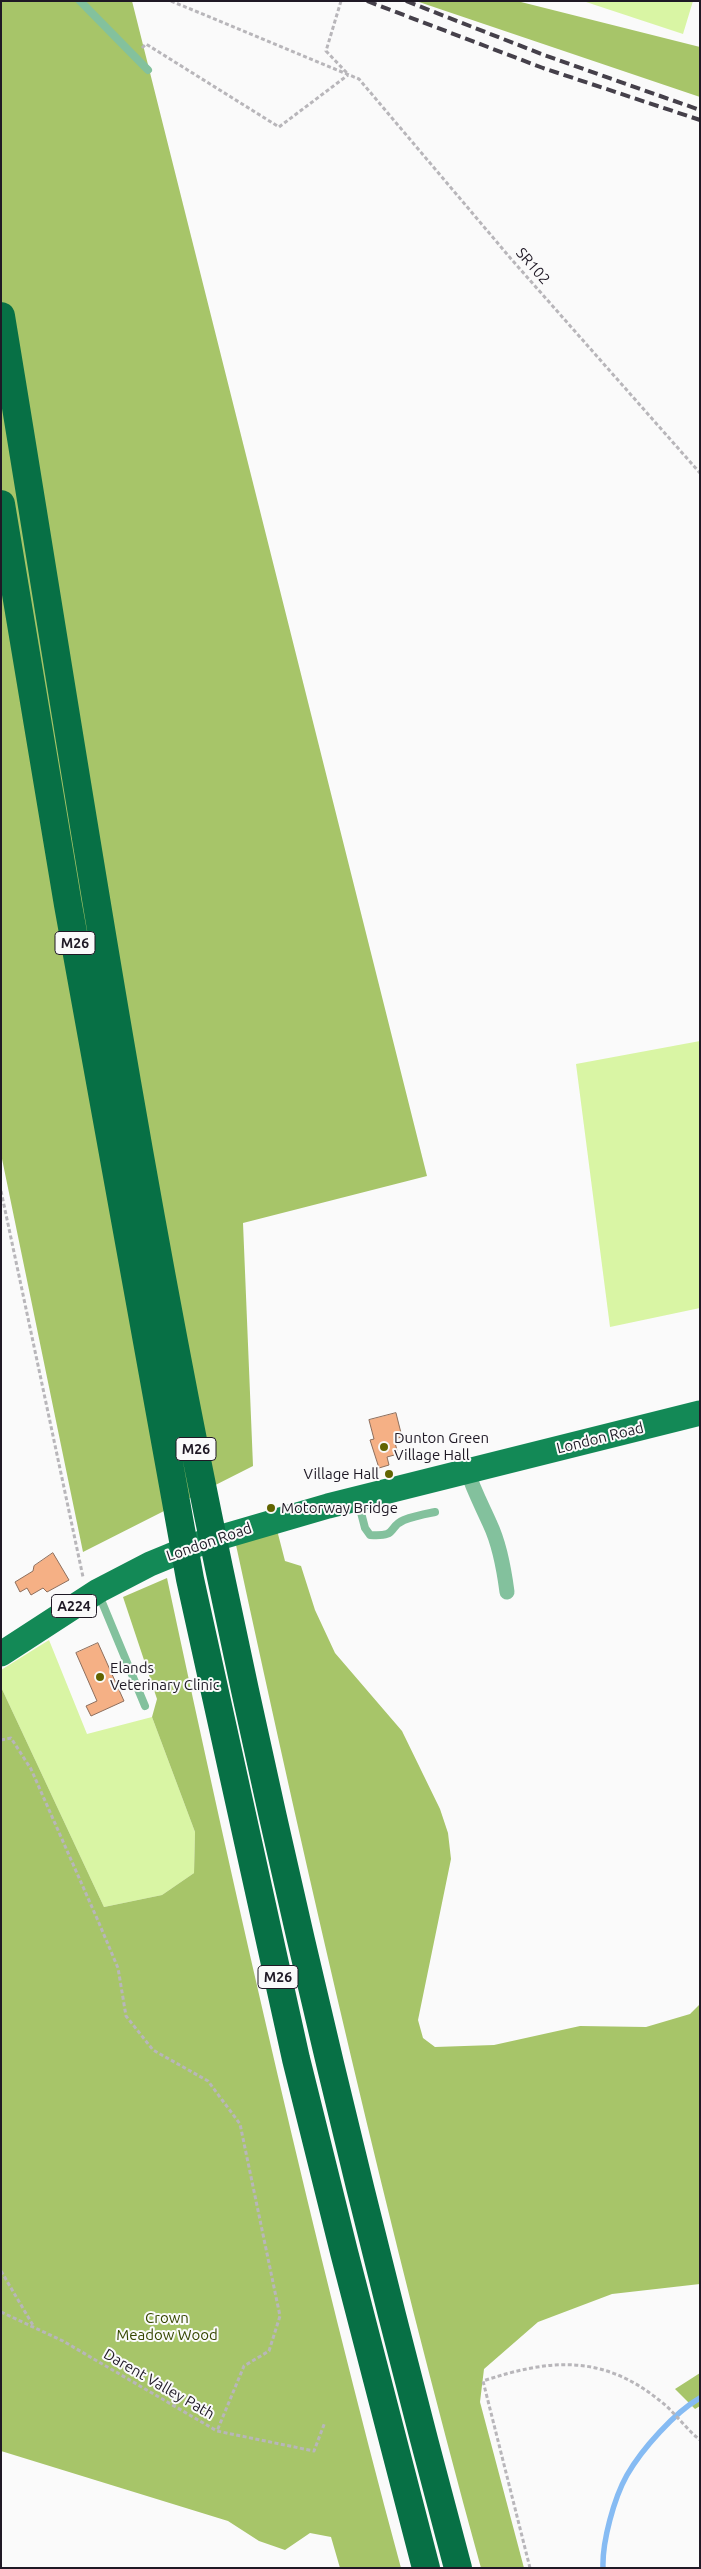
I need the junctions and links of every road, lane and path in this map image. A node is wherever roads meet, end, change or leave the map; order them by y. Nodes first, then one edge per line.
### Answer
1 (80, 1) edge
2 (171, 1) edge
3 (341, 1) edge
4 (135, 54) junction
5 (148, 70) dead end
6 (349, 74) junction
7 (1, 316) edge
8 (700, 473) edge
9 (1, 504) edge
10 (1, 1191) edge
11 (700, 1413) edge
12 (467, 1470) junction
13 (357, 1499) junction
14 (435, 1512) dead end
15 (506, 1592) dead end
16 (93, 1594) junction
17 (1, 1654) edge
18 (145, 1706) dead end
19 (1, 1740) edge
20 (1, 2271) edge
21 (1, 2312) edge
22 (34, 2328) junction
23 (325, 2422) dead end
24 (217, 2430) junction
25 (700, 2440) edge
26 (426, 2568) edge
27 (458, 2568) edge
28 (530, 2568) edge

1 - 4 lane
2 - 6 path
3 - 6 path
4 - 5 lane
4 - 6 path
6 - 8 path, SR102
7 - 27 highway, M26
9 - 26 highway, M26
10 - 16 path
11 - 12 main road, London Road / A224
12 - 13 main road, London Road / A224
12 - 15 street
13 - 14 lane
13 - 16 main road, London Road / A224
16 - 17 main road, London Road / A224
16 - 18 lane
19 - 24 path
20 - 22 path
21 - 22 path, Darent Valley Path
22 - 24 path, Darent Valley Path
23 - 24 path, Darent Valley Path
25 - 28 path

